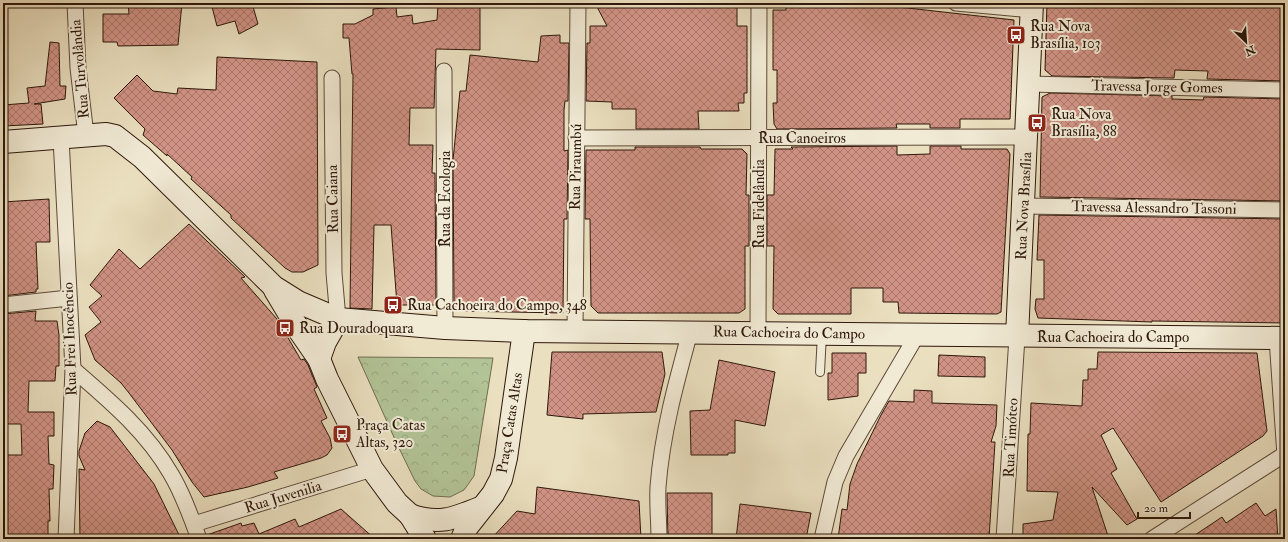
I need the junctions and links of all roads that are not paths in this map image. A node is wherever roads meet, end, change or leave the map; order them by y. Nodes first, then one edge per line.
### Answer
1 (75, 3) edge
2 (578, 3) edge
3 (759, 3) edge
4 (956, 3) edge
5 (1032, 6) edge
6 (444, 71) dead end
7 (332, 78) dead end
8 (1029, 84) junction
9 (1285, 90) edge
10 (86, 135) junction
11 (1027, 137) junction
12 (60, 138) junction
13 (576, 138) junction
14 (759, 138) junction
15 (3, 142) edge
16 (1024, 206) junction
17 (1285, 210) edge
18 (274, 287) junction
19 (69, 298) junction
20 (3, 305) edge
21 (338, 319) junction
22 (445, 328) junction
23 (524, 331) junction
24 (575, 331) junction
25 (690, 332) junction
26 (758, 333) junction
27 (822, 334) junction
28 (917, 335) junction
29 (1017, 337) junction
30 (1281, 338) edge
31 (319, 359) junction
32 (73, 369) junction
33 (820, 372) dead end
34 (1285, 455) edge
35 (372, 469) junction
36 (480, 508) junction
37 (410, 515) junction
38 (194, 524) junction
39 (66, 539) edge
40 (199, 539) edge
41 (425, 539) edge
42 (462, 539) edge
43 (659, 539) edge
44 (822, 539) edge
45 (1004, 539) edge
46 (1152, 539) edge

1 - 10 street, Rua Turvolândia
2 - 13 street, Rua Piraumbú
3 - 14 street, Rua Fidelândia
4 - 5 street
5 - 8 main road, Rua Nova Brasília
6 - 22 street, Rua da Ecologia
7 - 21 street, Rua Caiana
8 - 9 street, Travessa Jorge Gomes
8 - 11 main road, Rua Nova Brasília
10 - 12 main road
10 - 18 main road
11 - 14 street, Rua Canoeiros
11 - 16 main road, Rua Nova Brasília
12 - 15 main road
12 - 19 street, Rua Frei Inocêncio
13 - 14 street, Rua Canoeiros
13 - 24 street, Rua Piraumbú
14 - 26 street, Rua Fidelândia
16 - 17 street, Travessa Alessandro Tassoni
16 - 29 main road, Rua Nova Brasília
18 - 21 main road
18 - 31 main road
19 - 20 street
19 - 32 street, Rua Frei Inocêncio
21 - 22 main road, Rua Cachoeira do Campo
21 - 31 main road
22 - 23 main road, Rua Cachoeira do Campo
23 - 24 main road, Rua Cachoeira do Campo
23 - 36 main road, Praça Catas Altas
24 - 25 main road, Rua Cachoeira do Campo
25 - 26 main road, Rua Cachoeira do Campo
25 - 43 street
26 - 27 main road, Rua Cachoeira do Campo
27 - 28 main road, Rua Cachoeira do Campo
27 - 33 lane
28 - 29 main road, Rua Cachoeira do Campo
28 - 44 street
29 - 30 main road, Rua Cachoeira do Campo
29 - 45 street, Rua Timóteo
30 - 34 street
31 - 35 main road
32 - 38 street
32 - 39 street, Rua Frei Inocêncio
34 - 46 street
35 - 37 main road
35 - 38 street, Rua Juvenilia
36 - 37 main road
36 - 42 main road, Praça Catas Altas
37 - 41 main road
38 - 40 street

